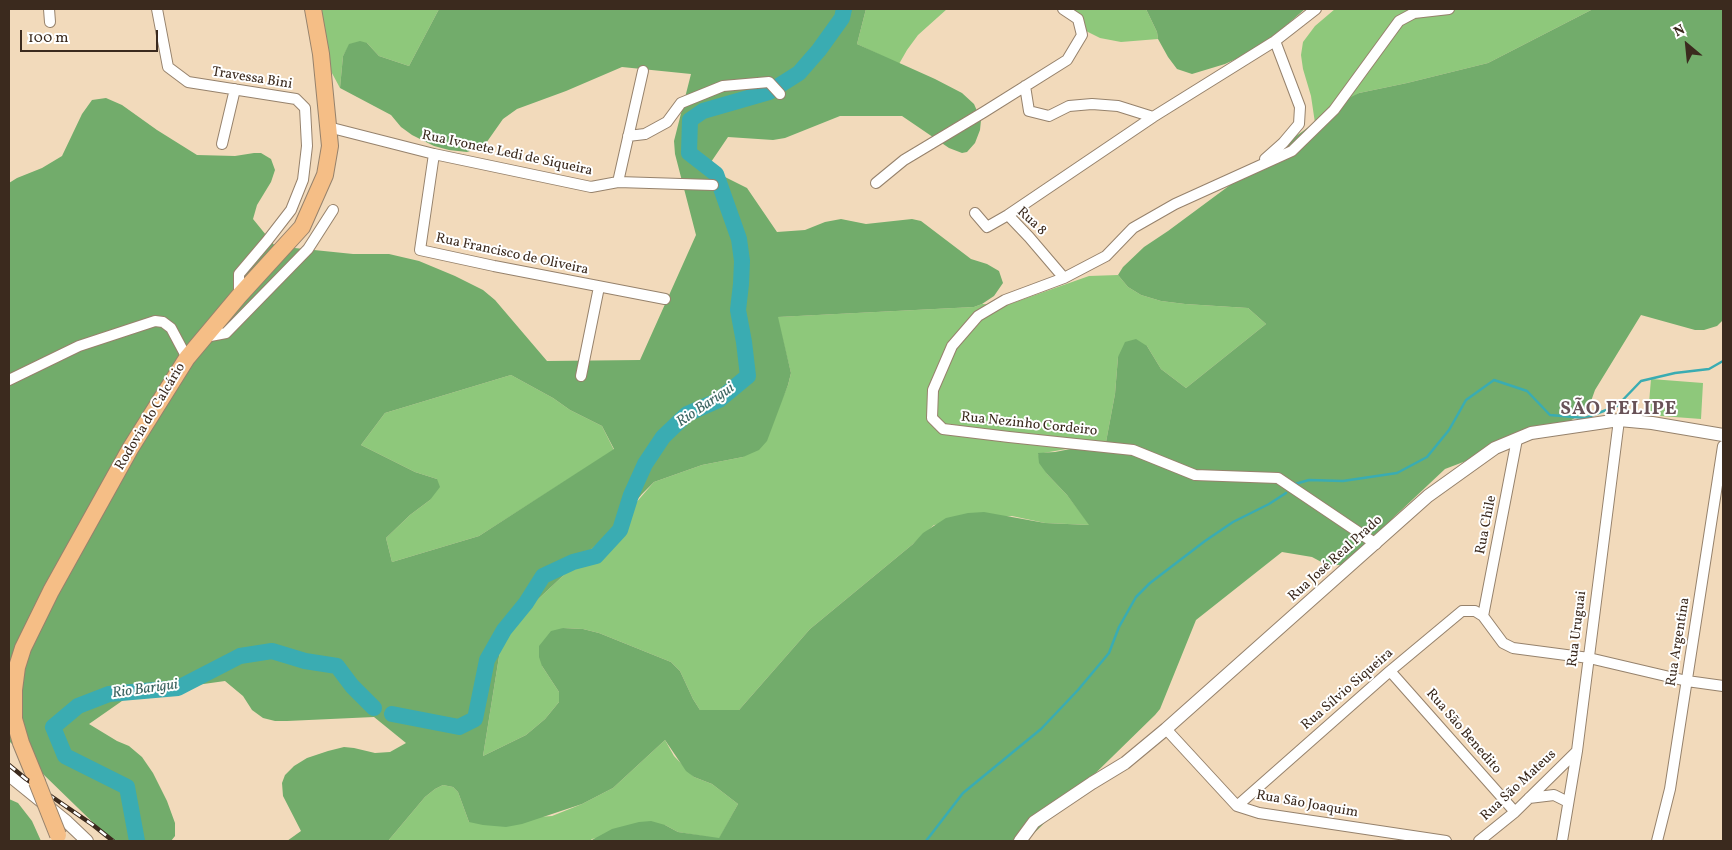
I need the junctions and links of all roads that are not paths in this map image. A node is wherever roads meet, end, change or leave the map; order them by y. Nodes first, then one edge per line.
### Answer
1 (49, 9) edge
2 (158, 9) edge
3 (314, 9) edge
4 (1063, 9) edge
5 (1316, 9) edge
6 (1449, 9) edge
7 (50, 22) dead end
8 (1275, 41) junction
9 (643, 71) dead end
10 (1025, 86) junction
11 (235, 89) junction
12 (780, 94) dead end
13 (1153, 117) junction
14 (328, 127) junction
15 (628, 136) junction
16 (222, 144) dead end
17 (434, 154) junction
18 (1259, 165) junction
19 (618, 182) junction
20 (876, 182) dead end
21 (713, 186) dead end
22 (333, 210) dead end
23 (975, 213) dead end
24 (1008, 215) junction
25 (1064, 278) junction
26 (599, 287) junction
27 (238, 296) junction
28 (665, 299) dead end
29 (204, 337) junction
30 (187, 358) junction
31 (582, 376) dead end
32 (9, 380) edge
33 (1619, 420) junction
34 (1723, 436) edge
35 (1517, 439) junction
36 (1723, 446) edge
37 (1376, 544) junction
38 (1483, 616) junction
39 (1589, 658) junction
40 (1390, 671) junction
41 (1687, 681) junction
42 (1723, 686) edge
43 (1166, 730) junction
44 (1577, 751) junction
45 (9, 775) edge
46 (1529, 798) junction
47 (1568, 802) junction
48 (1236, 806) junction
49 (1515, 812) junction
50 (62, 832) edge
51 (87, 841) edge
52 (1020, 841) edge
53 (1446, 841) edge
54 (1479, 841) edge
55 (1562, 841) edge
56 (1657, 841) edge

1 - 7 street
2 - 11 street, Travessa Bini
3 - 14 main road, Rodovia do Calcário
4 - 10 street
5 - 8 street
6 - 18 street, Rua Nezinho Cordeiro
8 - 13 street
8 - 18 street
9 - 15 street
10 - 13 street
10 - 20 street
11 - 16 street
11 - 27 street, Travessa Bini
12 - 15 street
13 - 24 street
14 - 17 street, Rua Ivonete Ledi de Siqueira
14 - 27 main road, Rodovia do Calcário
15 - 19 street
17 - 19 street, Rua Ivonete Ledi de Siqueira
17 - 26 street, Rua Francisco de Oliveira
18 - 25 street, Rua Nezinho Cordeiro
19 - 21 street, Rua Ivonete Ledi de Siqueira
22 - 29 street
23 - 24 street, Rua 8
24 - 25 street, Rua 8
25 - 37 street, Rua Nezinho Cordeiro
26 - 28 street, Rua Francisco de Oliveira
26 - 31 street, Rua Francisco de Oliveira
27 - 29 main road, Rodovia do Calcário
29 - 30 main road, Rodovia do Calcário
30 - 32 street
30 - 50 main road, Rodovia do Calcário, bridge
33 - 34 street, Rua José Real Prado
33 - 35 street, Rua José Real Prado
33 - 39 street, Rua Uruguai
35 - 37 street, Rua José Real Prado
35 - 38 street, Rua Chile
36 - 41 street, Rua Argentina
37 - 43 street, Rua José Real Prado
38 - 39 street
38 - 40 street, Rua Sílvio Siqueira
39 - 41 street
39 - 44 street, Rua Uruguai
40 - 48 street, Rua Sílvio Siqueira
40 - 49 street, Rua São Benedito
41 - 42 street
41 - 56 street, Rua Argentina
43 - 48 street, Rua São Joaquim
43 - 52 street, Rua José Real Prado
44 - 46 street, Rua São Mateus
44 - 47 street, Rua Uruguai
45 - 50 street
46 - 47 street
46 - 49 street, Rua São Mateus
47 - 55 street, Rua Uruguai
48 - 53 street, Rua São Joaquim
49 - 54 street, Rua São Mateus
50 - 51 street

